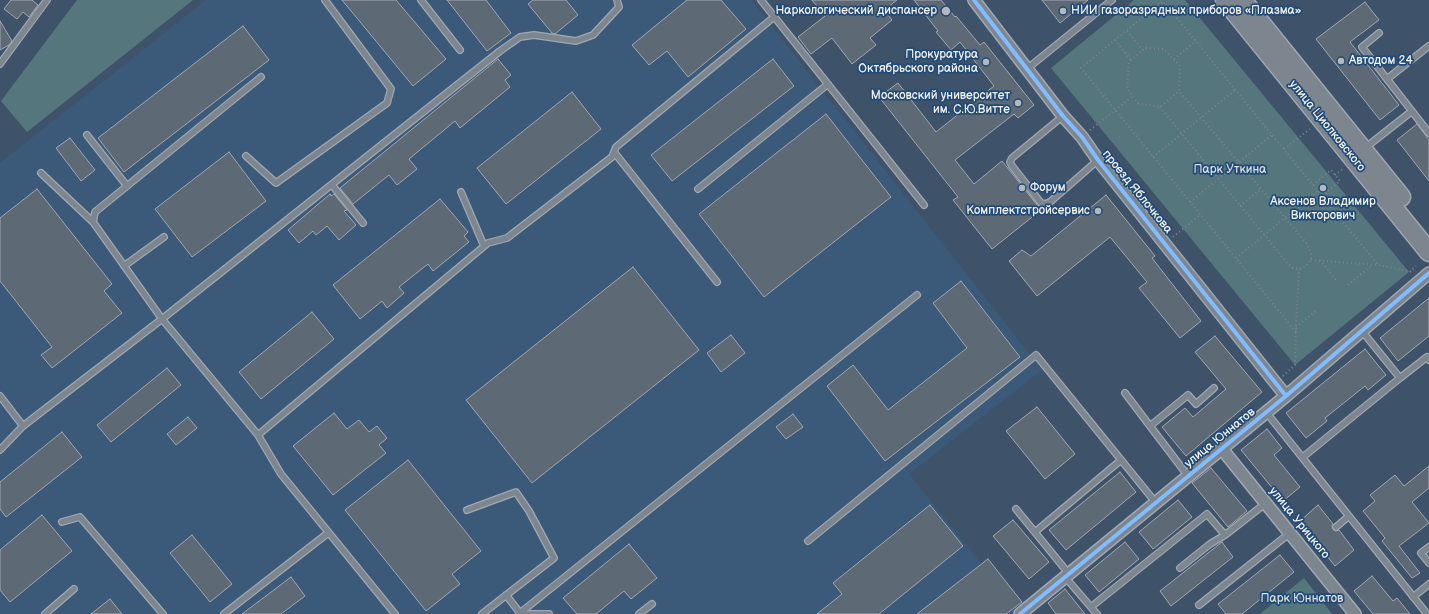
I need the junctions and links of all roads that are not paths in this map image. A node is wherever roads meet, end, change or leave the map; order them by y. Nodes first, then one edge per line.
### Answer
1 (47, 0) edge
2 (421, 0) edge
3 (617, 0) edge
4 (761, 0) edge
5 (974, 0) edge
6 (1112, 0) edge
7 (1225, 0) edge
8 (1242, 0) edge
9 (327, 1) edge
10 (774, 16) junction
11 (1379, 33) dead end
12 (1429, 46) edge
13 (460, 50) dead end
14 (0, 64) edge
15 (1028, 68) junction
16 (261, 77) dead end
17 (1387, 79) junction
18 (828, 84) junction
19 (1412, 111) junction
20 (1063, 116) junction
21 (1429, 133) edge
22 (87, 135) dead end
23 (1363, 149) junction
24 (614, 152) junction
25 (246, 156) dead end
26 (1098, 160) junction
27 (42, 173) dead end
28 (332, 184) junction
29 (127, 186) junction
30 (698, 189) dead end
31 (461, 192) dead end
32 (924, 205) dead end
33 (93, 222) junction
34 (363, 223) dead end
35 (1429, 232) edge
36 (164, 237) dead end
37 (484, 246) junction
38 (1429, 252) edge
39 (124, 266) junction
40 (1429, 274) edge
41 (717, 282) dead end
42 (916, 295) dead end
43 (162, 319) junction
44 (1362, 331) junction
45 (1429, 360) edge
46 (1400, 378) junction
47 (1214, 388) dead end
48 (1124, 394) dead end
49 (0, 396) edge
50 (1286, 396) junction
51 (1266, 412) junction
52 (23, 426) junction
53 (1150, 426) junction
54 (258, 435) junction
55 (1222, 449) junction
56 (0, 450) edge
57 (1303, 457) junction
58 (1121, 460) junction
59 (1188, 476) junction
60 (1156, 503) junction
61 (1267, 503) junction
62 (1016, 509) dead end
63 (467, 510) dead end
64 (1349, 516) junction
65 (62, 522) dead end
66 (1336, 527) dead end
67 (1036, 532) junction
68 (328, 533) junction
69 (1291, 533) junction
70 (1225, 535) junction
71 (808, 541) dead end
72 (1429, 547) edge
73 (1429, 563) edge
74 (1180, 568) dead end
75 (1067, 576) junction
76 (1429, 584) edge
77 (74, 589) dead end
78 (506, 595) junction
79 (1413, 597) junction
80 (652, 604) dead end
81 (1199, 605) dead end
82 (1091, 607) junction
83 (1425, 613) edge
84 (44, 614) edge
85 (163, 614) edge
86 (224, 614) edge
87 (395, 614) edge
88 (482, 614) edge
89 (519, 614) edge
90 (549, 614) edge
91 (639, 614) edge
92 (1020, 614) edge
93 (1097, 614) edge
94 (1355, 614) edge

1 - 14 lane
2 - 13 lane
3 - 28 lane
4 - 10 lane
5 - 15 street, проезд Яблочкова
6 - 15 lane
7 - 38 main road, улица Циолковского
8 - 23 main road, улица Циолковского
9 - 25 lane
10 - 18 lane
10 - 24 lane
11 - 17 lane
12 - 17 lane
15 - 20 street, проезд Яблочкова
16 - 29 lane
17 - 19 lane
18 - 30 lane
18 - 32 lane
19 - 21 lane
19 - 23 lane
20 - 26 street, проезд Яблочкова
20 - 26 lane
22 - 29 lane
23 - 35 main road, улица Циолковского
24 - 37 lane
24 - 41 lane
26 - 50 street, проезд Яблочкова
27 - 33 lane
28 - 34 lane
28 - 43 lane
29 - 33 lane
31 - 37 lane
33 - 39 lane
36 - 39 lane
37 - 54 lane
39 - 43 lane
40 - 44 street, улица Юннатов
42 - 89 lane
43 - 52 lane
43 - 54 lane
44 - 46 lane
44 - 50 street, улица Юннатов
45 - 46 lane
46 - 57 lane
47 - 53 lane
48 - 53 lane
49 - 52 lane
50 - 51 street, улица Юннатов
51 - 55 street, улица Юннатов
51 - 57 lane
52 - 56 lane
53 - 59 lane
54 - 68 lane
55 - 59 street, улица Юннатов
55 - 61 street, улица Урицкого
57 - 64 lane
58 - 60 lane
58 - 67 lane
58 - 71 lane
59 - 60 street, улица Юннатов
60 - 75 street, улица Юннатов
61 - 69 street, улица Урицкого
61 - 70 lane
62 - 67 lane
63 - 78 lane
64 - 66 lane
64 - 79 lane
65 - 85 lane
67 - 75 lane
68 - 86 lane
68 - 87 lane
69 - 81 lane
69 - 94 street, улица Урицкого
70 - 74 lane
70 - 82 lane
72 - 73 lane
75 - 82 lane
75 - 92 street, улица Юннатов
76 - 79 lane
77 - 84 lane
78 - 88 lane
78 - 89 lane
79 - 83 lane
80 - 91 lane
82 - 93 lane
89 - 90 lane

